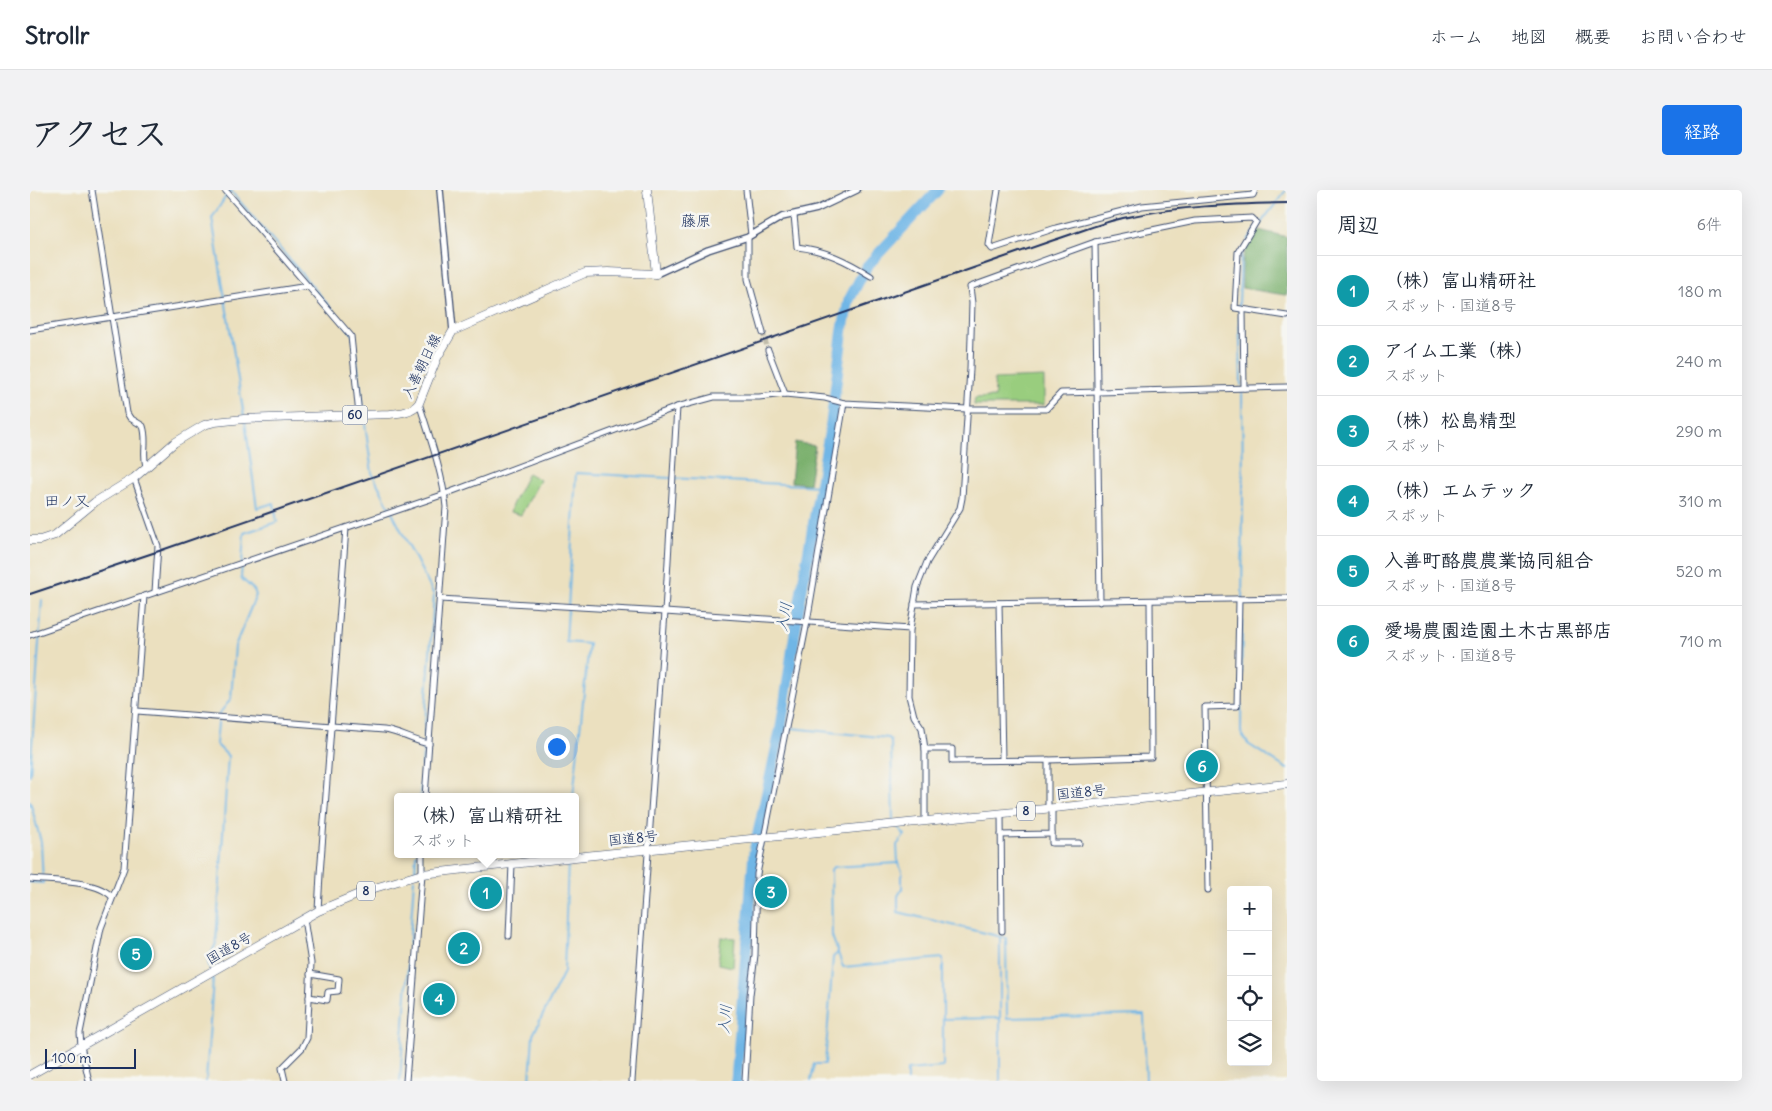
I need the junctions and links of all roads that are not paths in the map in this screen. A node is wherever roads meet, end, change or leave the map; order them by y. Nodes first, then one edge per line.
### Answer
1 (92, 190) edge
2 (225, 190) edge
3 (440, 190) edge
4 (647, 190) edge
5 (746, 190) edge
6 (857, 190) edge
7 (998, 190) edge
8 (1255, 190) edge
9 (794, 215) junction
10 (750, 236) junction
11 (1095, 242) junction
12 (656, 274) junction
13 (871, 276) dead end
14 (308, 286) junction
15 (1243, 310) junction
16 (1287, 316) edge
17 (112, 317) junction
18 (30, 330) edge
19 (453, 331) junction
20 (763, 333) tunnel mouth
21 (768, 350) tunnel mouth
22 (1287, 387) edge
23 (1244, 388) junction
24 (1098, 392) junction
25 (785, 394) junction
26 (844, 403) junction
27 (419, 404) junction
28 (677, 407) junction
29 (967, 409) junction
30 (359, 415) junction
31 (146, 467) junction
32 (134, 478) junction
33 (445, 494) junction
34 (346, 528) junction
35 (30, 540) edge
36 (155, 592) junction
37 (144, 596) junction
38 (1287, 598) edge
39 (440, 599) junction
40 (1238, 599) junction
41 (1150, 601) junction
42 (1100, 602) junction
43 (999, 603) junction
44 (914, 604) junction
45 (665, 612) junction
46 (807, 622) junction
47 (910, 629) junction
48 (30, 635) edge
49 (136, 711) junction
50 (331, 725) junction
51 (429, 744) junction
52 (925, 749) junction
53 (1002, 760) junction
54 (1048, 760) junction
55 (1287, 784) edge
56 (1207, 792) junction
57 (425, 793) edge
58 (1050, 808) junction
59 (1001, 813) junction
60 (925, 821) junction
61 (1001, 834) junction
62 (1052, 834) junction
63 (766, 837) junction
64 (1079, 843) dead end
65 (648, 850) junction
66 (579, 857) edge
67 (422, 858) edge
68 (570, 858) edge
69 (512, 864) junction
70 (422, 874) junction
71 (30, 879) edge
72 (1208, 890) dead end
73 (112, 897) junction
74 (318, 911) junction
75 (304, 919) junction
76 (1002, 931) dead end
77 (509, 936) dead end
78 (310, 974) junction
79 (309, 997) junction
80 (81, 1046) junction
81 (30, 1075) edge
82 (89, 1081) edge
83 (285, 1081) edge
84 (406, 1081) edge
85 (632, 1081) edge
86 (744, 1081) edge

1 - 17 street
2 - 14 street
3 - 19 street
4 - 12 main road
5 - 10 street
6 - 9 street
7 - 8 street
9 - 10 street
9 - 13 street
10 - 12 street
10 - 20 street
11 - 15 street
11 - 24 street
11 - 29 street
12 - 19 main road, 入善朝日線
14 - 17 street
14 - 30 street
15 - 16 street
15 - 23 street
17 - 18 street
17 - 31 street
19 - 27 main road, 入善朝日線
21 - 25 street
22 - 23 street
23 - 24 street
24 - 29 street
24 - 42 street
25 - 26 street
25 - 28 street
26 - 29 street
26 - 46 street
27 - 30 main road, 入善朝日線 / 60
27 - 33 street
28 - 33 street
28 - 45 street
29 - 44 street
30 - 31 main road, 入善朝日線 / 60
31 - 32 main road, 入善朝日線 / 60
32 - 35 main road, 入善朝日線 / 60
32 - 36 street
33 - 34 street
33 - 39 street
34 - 36 street
34 - 50 street
36 - 37 street
37 - 48 street
37 - 49 street
38 - 40 street
39 - 45 street
39 - 51 street
40 - 41 street
40 - 56 street
41 - 42 street
41 - 54 street
42 - 43 street
43 - 44 street
43 - 53 street
44 - 47 street
45 - 46 street
45 - 65 street
46 - 47 street
46 - 63 street
47 - 52 street
49 - 50 street
49 - 73 street
50 - 51 street
50 - 74 street
51 - 57 street
52 - 53 street
52 - 60 street
53 - 54 street
54 - 58 street
55 - 56 main road, 国道8号 / 8
56 - 58 main road, 国道8号 / 8
56 - 72 street
58 - 59 main road, 国道8号 / 8
58 - 62 street
59 - 60 main road, 国道8号 / 8
59 - 61 street
60 - 63 main road, 国道8号 / 8
61 - 62 street
61 - 76 street
62 - 64 street
63 - 65 main road, 国道8号 / 8
63 - 86 street
65 - 66 main road, 国道8号 / 8
65 - 85 street
67 - 70 street
68 - 69 main road, 国道8号 / 8
69 - 70 main road, 国道8号 / 8
69 - 77 street
70 - 74 main road, 国道8号 / 8
70 - 84 street
71 - 73 street
73 - 80 street
74 - 75 main road, 国道8号 / 8
75 - 78 street
75 - 80 main road, 国道8号 / 8
78 - 79 street
78 - 79 street
79 - 83 street
80 - 81 main road, 国道8号 / 8
80 - 82 street

